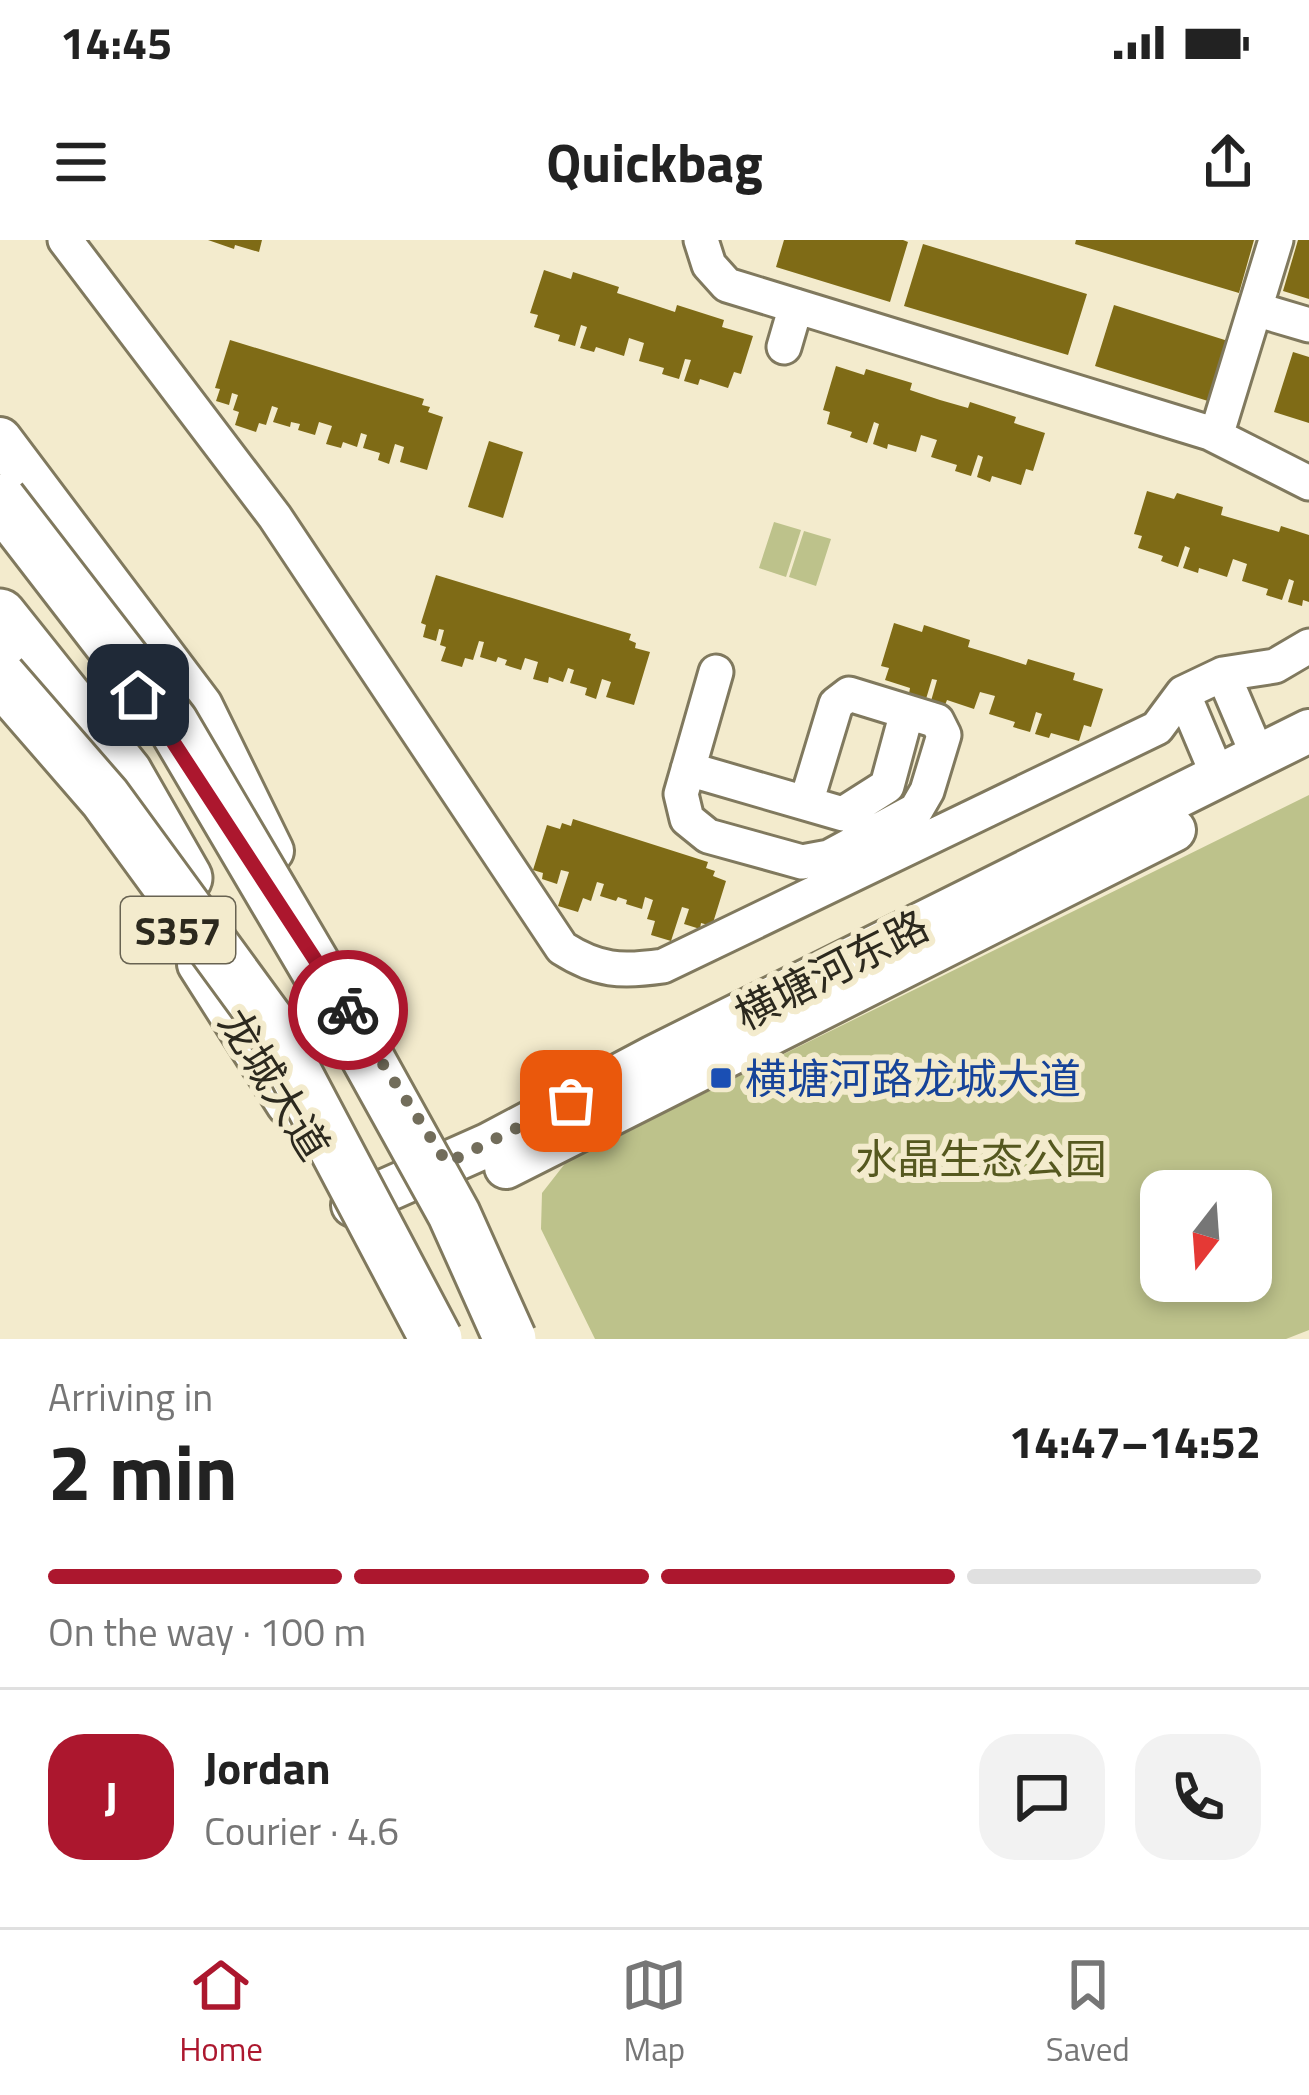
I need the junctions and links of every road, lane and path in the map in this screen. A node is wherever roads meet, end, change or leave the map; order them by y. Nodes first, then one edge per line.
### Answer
1 (64, 240) edge
2 (701, 240) edge
3 (1276, 240) edge
4 (796, 306) junction
5 (1255, 309) junction
6 (1309, 325) edge
7 (784, 346) dead end
8 (1216, 436) junction
9 (0, 439) edge
10 (1309, 483) edge
11 (0, 500) edge
12 (0, 517) edge
13 (0, 614) edge
14 (1309, 646) edge
15 (0, 656) edge
16 (716, 672) dead end
17 (1223, 674) junction
18 (0, 677) edge
19 (1183, 693) junction
20 (907, 712) junction
21 (1309, 731) edge
22 (1258, 756) junction
23 (1309, 762) edge
24 (688, 769) junction
25 (1218, 776) junction
26 (806, 803) junction
27 (268, 1021) junction
28 (357, 1024) junction
29 (453, 1174) junction
30 (357, 1215) junction
31 (418, 1339) edge
32 (436, 1339) edge
33 (510, 1339) edge
34 (537, 1339) edge

1 - 19 lane
2 - 4 lane
3 - 5 lane
4 - 7 lane
4 - 8 lane
5 - 6 lane
5 - 8 lane
8 - 10 lane
9 - 28 main road
11 - 33 highway, bridge
12 - 28 main road, S357
13 - 27 highway, bridge
14 - 17 lane
15 - 30 main road, 龙城大道 / S357
16 - 24 lane
17 - 19 lane
17 - 22 lane
18 - 27 highway, bridge
19 - 25 lane
20 - 24 lane
20 - 26 lane
20 - 26 lane
21 - 22 main road, 横塘河东路
22 - 25 main road, 横塘河东路
23 - 29 main road, 横塘河东路
24 - 26 lane
25 - 29 main road, 横塘河东路
27 - 32 highway, bridge
28 - 29 main road, S357
29 - 30 main road, 横塘河东路
29 - 34 main road, S357
30 - 31 main road, 龙城大道 / S357

